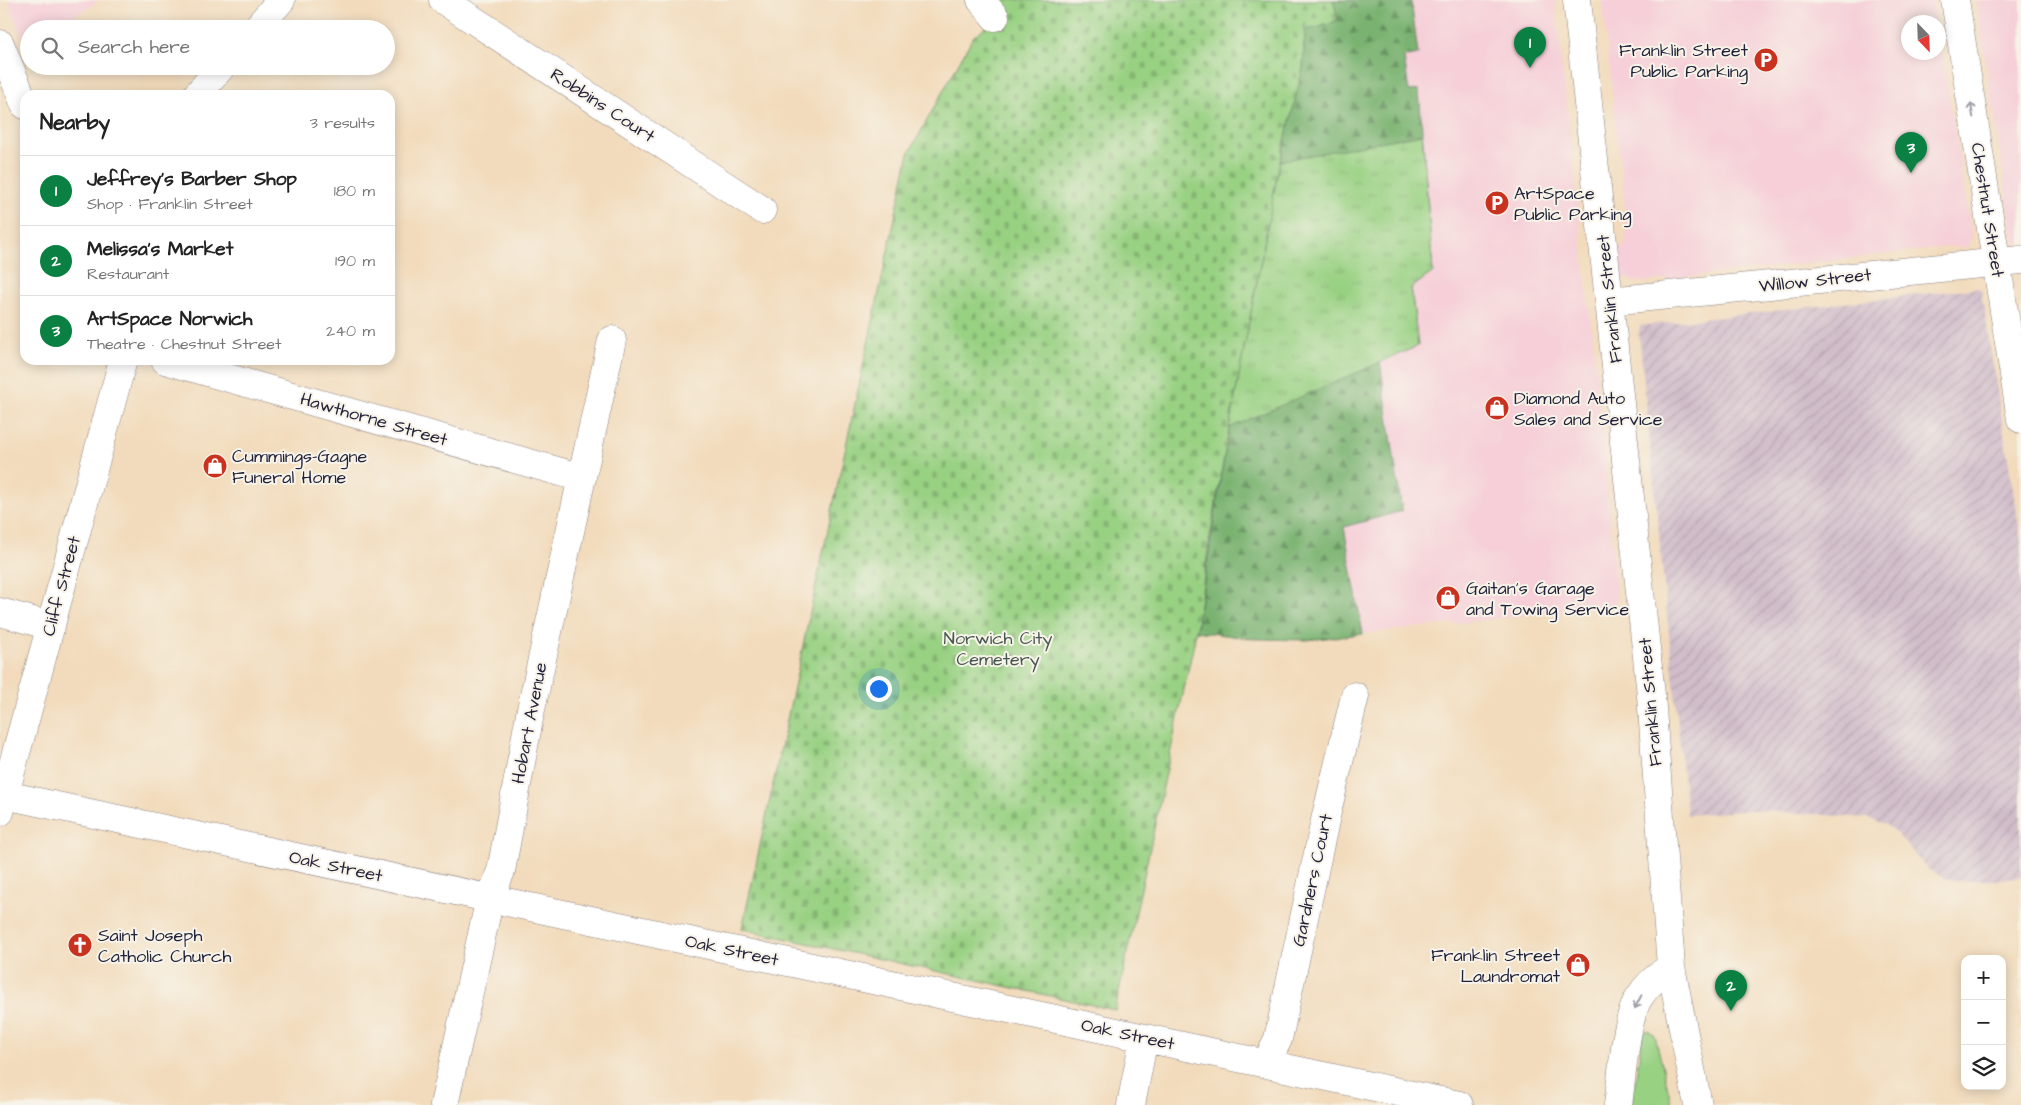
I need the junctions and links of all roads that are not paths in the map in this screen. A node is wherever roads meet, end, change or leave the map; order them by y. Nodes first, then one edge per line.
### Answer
1 (281, 0) edge
2 (443, 0) edge
3 (1577, 0) edge
4 (1955, 0) edge
5 (264, 20) edge
6 (0, 44) edge
7 (214, 75) edge
8 (201, 90) edge
9 (20, 93) edge
10 (762, 210) dead end
11 (2009, 261) edge
12 (1609, 301) junction
13 (612, 340) dead end
14 (122, 365) edge
15 (183, 365) edge
16 (2021, 419) edge
17 (582, 478) junction
18 (0, 612) edge
19 (51, 626) junction
20 (1355, 696) dead end
21 (2, 803) edge
22 (490, 898) junction
23 (1671, 967) junction
24 (1144, 1038) junction
25 (1266, 1064) junction
26 (444, 1105) edge
27 (1131, 1105) edge
28 (1459, 1105) edge
29 (1618, 1105) edge
30 (1698, 1105) edge

1 - 5 street
2 - 10 street, Robbins Court
3 - 12 street, Franklin Street
11 -> 4 street, Chestnut Street
6 - 9 street
7 - 8 street
11 - 12 street, Willow Street
11 - 16 street, Chestnut Street
12 - 23 street, Franklin Street
13 - 17 street, Hobart Avenue
14 - 19 street, Cliff Street
15 - 17 street, Hawthorne Street
17 - 22 street, Hobart Avenue
18 - 19 street
19 - 21 street, Cliff Street
20 - 25 street, Gardners Court
21 - 22 street, Oak Street
22 - 24 street, Oak Street
22 - 26 street, Hobart Avenue
23 -> 29 street
23 - 30 street, Franklin Street
24 - 25 street, Oak Street
24 - 27 street
25 - 28 street, Oak Street

